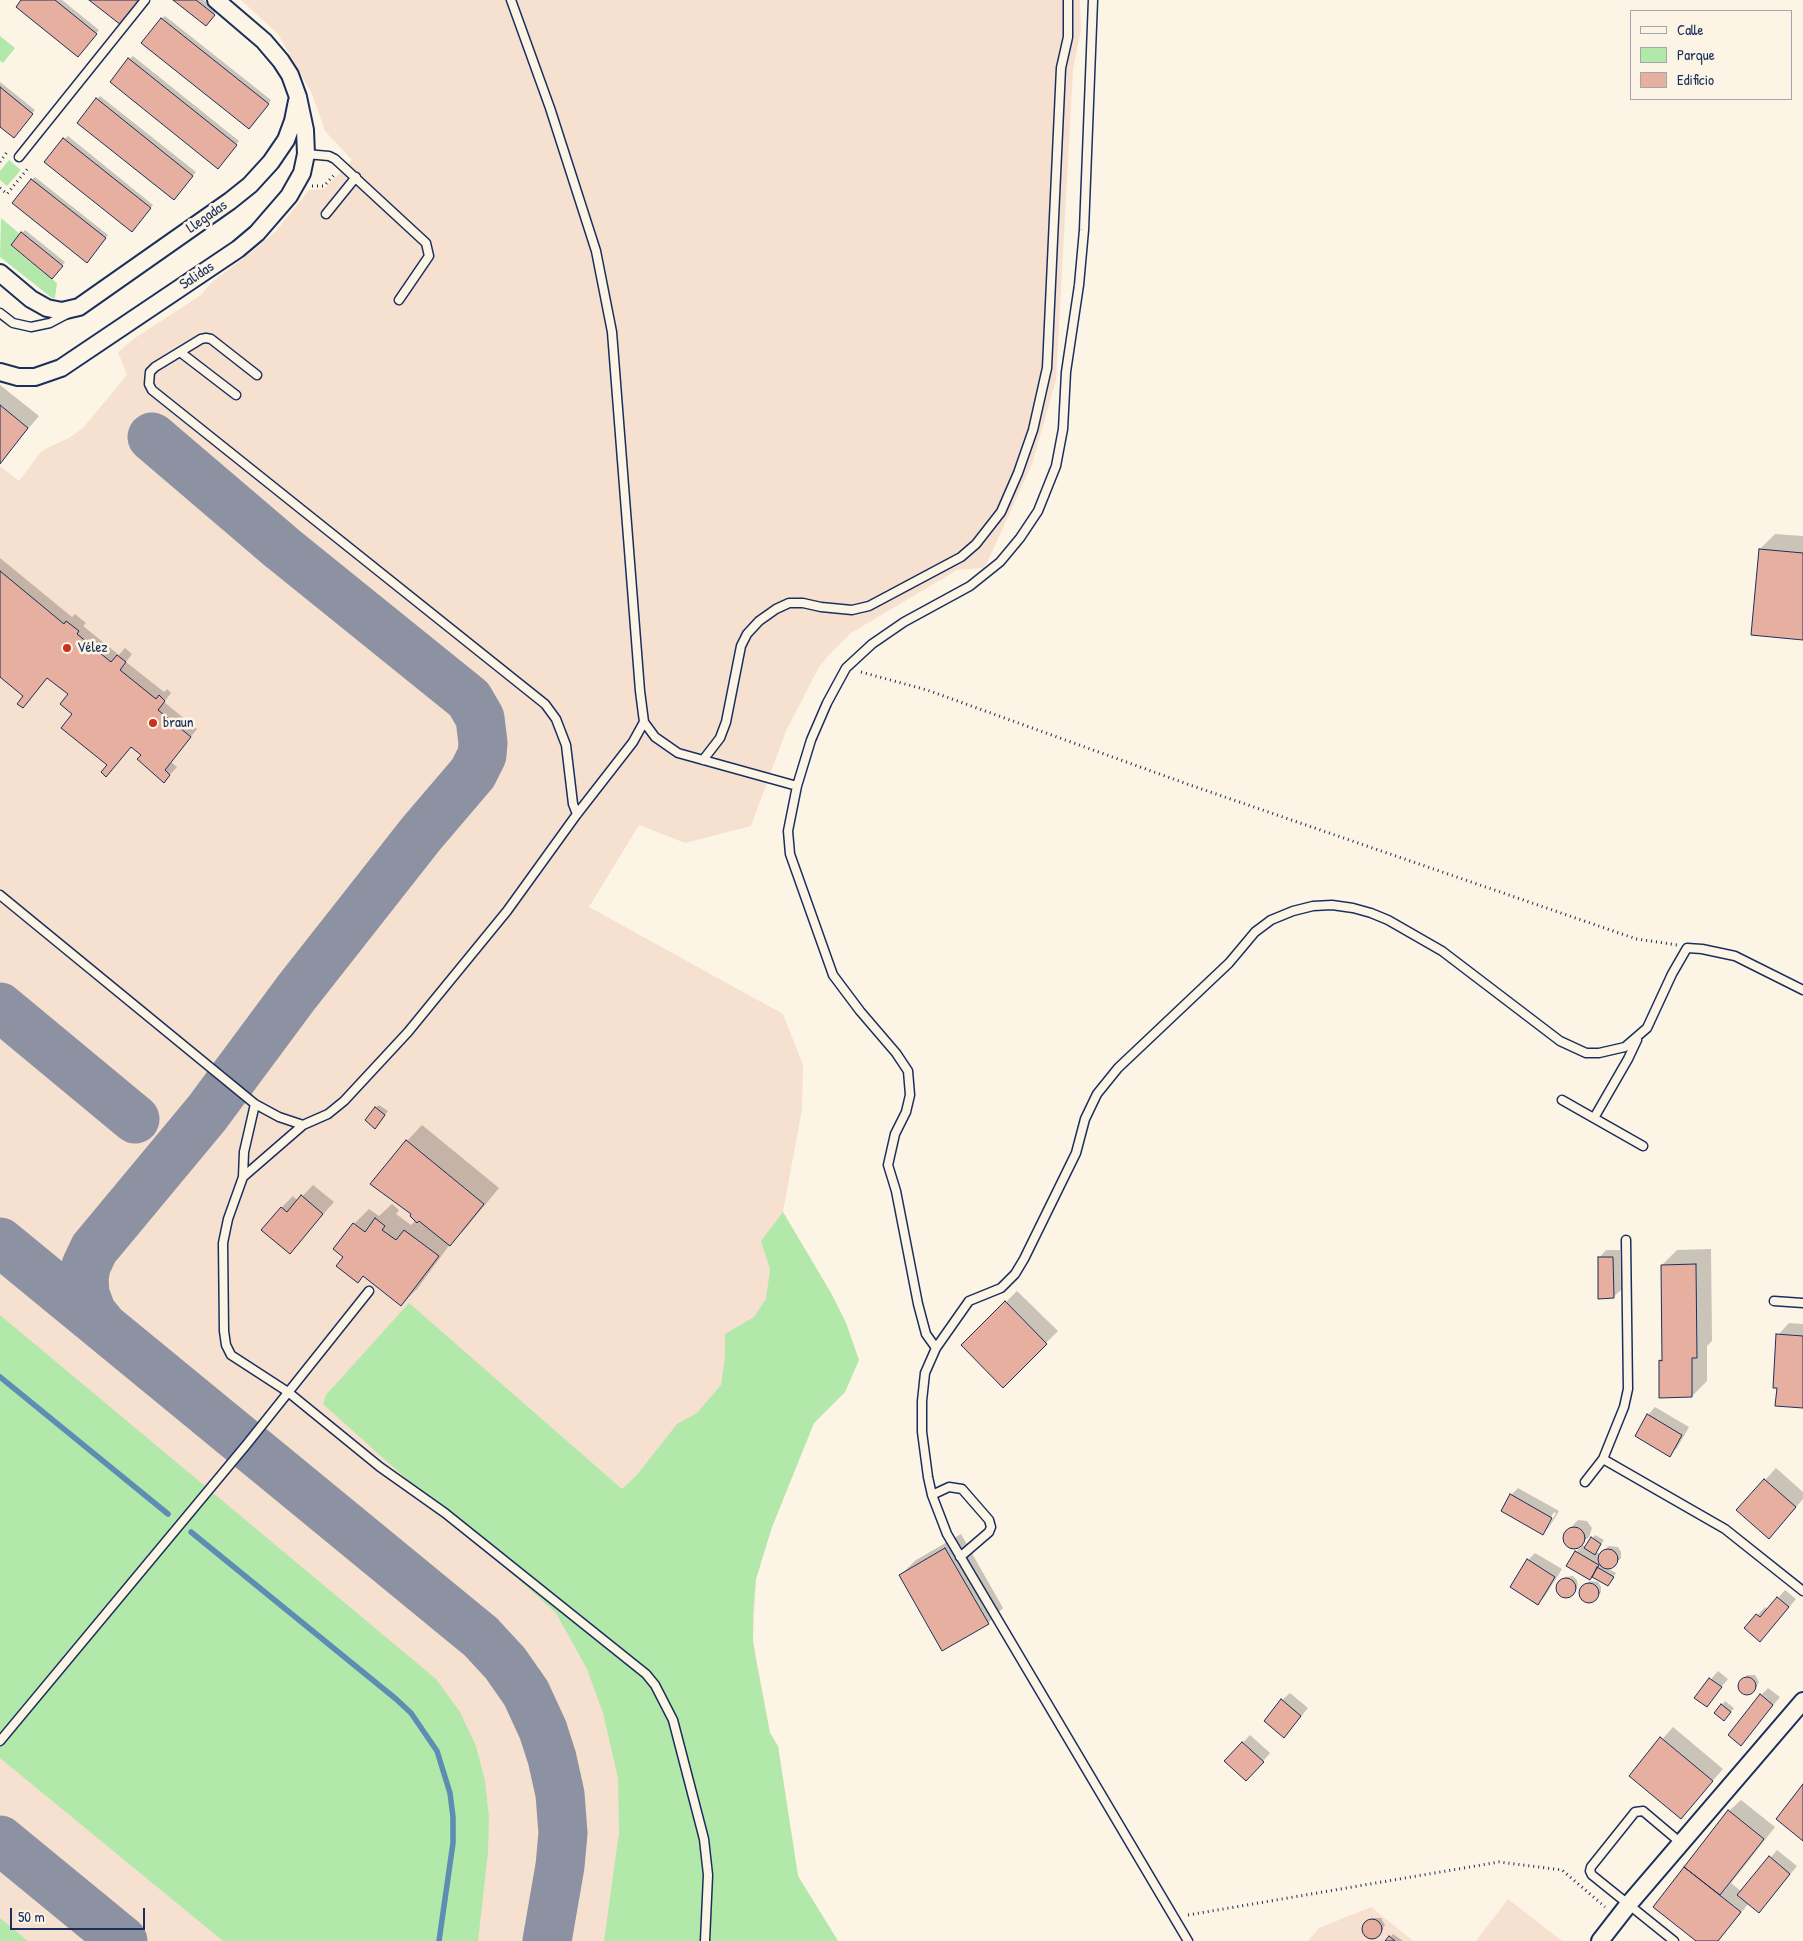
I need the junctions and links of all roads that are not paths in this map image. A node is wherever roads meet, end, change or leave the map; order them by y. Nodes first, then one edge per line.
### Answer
1 (146, 0) edge
2 (216, 0) edge
3 (511, 0) edge
4 (1068, 0) edge
5 (1093, 0) edge
6 (298, 97) junction
7 (306, 154) junction
8 (19, 157) dead end
9 (356, 177) junction
10 (326, 214) dead end
11 (0, 273) edge
12 (399, 300) dead end
13 (79, 307) junction
14 (0, 313) edge
15 (180, 352) junction
16 (0, 372) edge
17 (257, 375) dead end
18 (236, 395) dead end
19 (644, 722) junction
20 (703, 760) junction
21 (796, 786) junction
22 (577, 814) junction
23 (0, 895) edge
24 (1803, 990) edge
25 (1638, 1038) junction
26 (1562, 1100) dead end
27 (254, 1104) junction
28 (1594, 1118) junction
29 (303, 1125) junction
30 (1643, 1146) dead end
31 (243, 1177) junction
32 (1626, 1240) dead end
33 (369, 1291) dead end
34 (1774, 1301) dead end
35 (1803, 1303) edge
36 (936, 1348) junction
37 (288, 1392) junction
38 (1603, 1458) junction
39 (1585, 1482) dead end
40 (932, 1495) junction
41 (960, 1557) junction
42 (1803, 1591) edge
43 (1800, 1710) edge
44 (0, 1741) edge
45 (1681, 1843) junction
46 (1628, 1905) junction
47 (1183, 1933) junction
48 (1602, 1940) edge
49 (705, 1941) edge
50 (1180, 1941) edge
51 (1188, 1941) edge
52 (1674, 1941) edge

1 - 8 lane
2 - 6 street, Salidas
3 - 19 lane
4 - 20 lane
5 - 21 lane
6 - 7 street, Salidas
6 - 13 street, Llegadas
7 - 9 lane
7 - 16 street, Salidas
9 - 10 lane
9 - 12 lane
11 - 13 street, Llegadas
13 - 14 lane, Llegadas
15 - 17 lane
15 - 18 lane
15 - 22 lane
19 - 20 lane
19 - 22 lane
20 - 21 lane
21 - 36 lane
22 - 29 lane
23 - 27 lane
24 - 25 lane
25 - 28 lane
25 - 36 lane
26 - 28 lane
27 - 29 lane
27 - 31 lane
28 - 30 lane
29 - 31 lane
31 - 37 lane
32 - 38 lane
33 - 37 lane
34 - 35 lane
36 - 40 lane
37 - 44 lane
37 - 49 lane
38 - 39 lane
38 - 42 lane
40 - 41 lane
40 - 41 lane
41 - 47 lane
43 - 45 street
45 - 46 street
45 - 46 lane
46 - 48 street
46 - 52 lane
47 - 50 lane
47 - 51 lane

